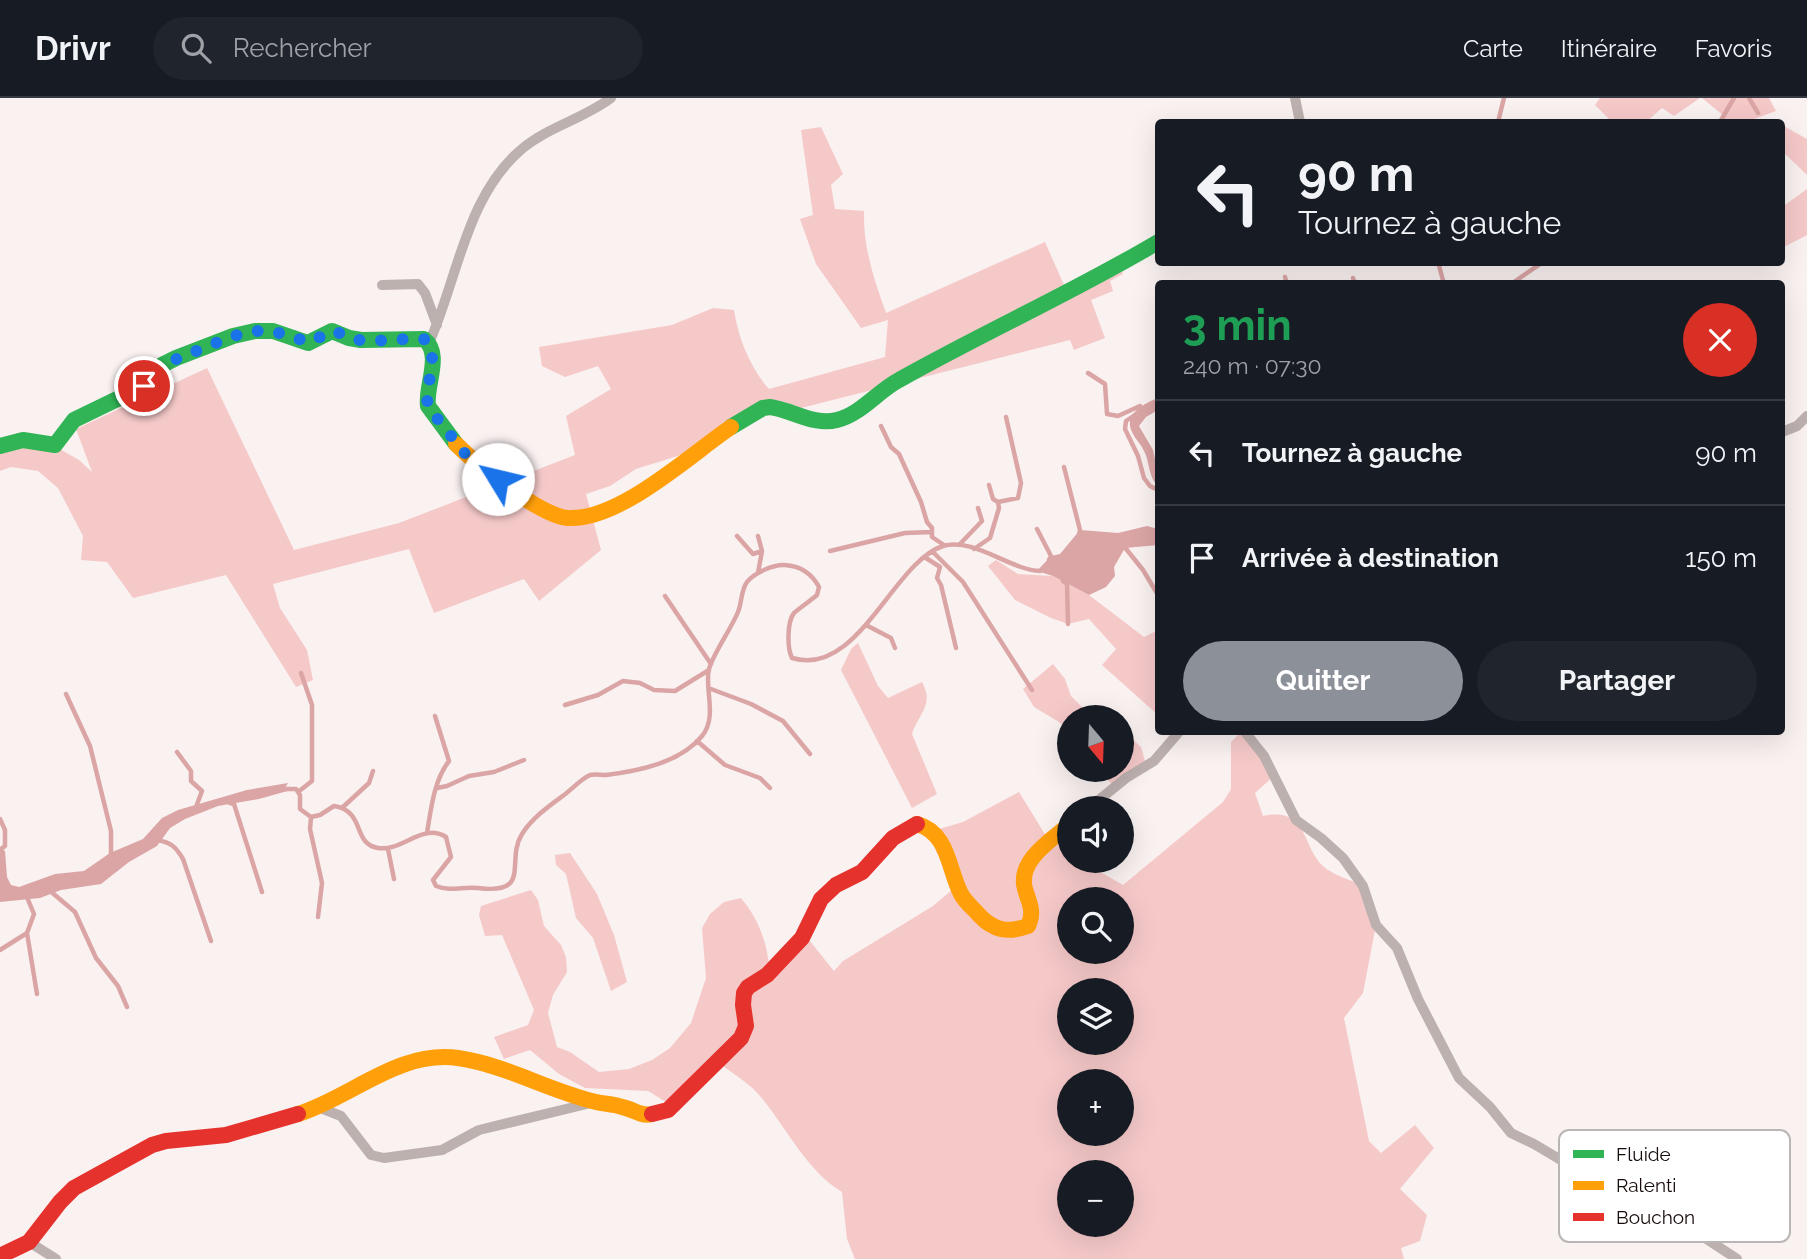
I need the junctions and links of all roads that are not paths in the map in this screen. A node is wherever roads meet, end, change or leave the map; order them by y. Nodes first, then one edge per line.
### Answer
1 (611, 98) edge
2 (1295, 98) edge
3 (1299, 119) edge
4 (1155, 244) edge
5 (382, 285) dead end
6 (437, 325) junction
7 (429, 343) junction
8 (1807, 416) edge
9 (1785, 431) edge
10 (0, 446) edge
11 (1176, 735) edge
12 (1247, 735) edge
13 (1104, 796) edge
14 (1057, 835) edge
15 (594, 1102) junction
16 (318, 1107) junction
17 (1559, 1159) edge
18 (29, 1242) junction
19 (1711, 1242) edge
20 (0, 1256) edge
21 (56, 1259) edge
22 (1737, 1259) edge

1 - 6 street
2 - 3 street
4 - 7 street
5 - 6 street
6 - 7 street
7 - 10 street
8 - 9 street
11 - 13 street
12 - 17 street
14 - 15 street
15 - 16 street
15 - 16 street
16 - 18 street
18 - 20 street
18 - 21 street
19 - 22 street

